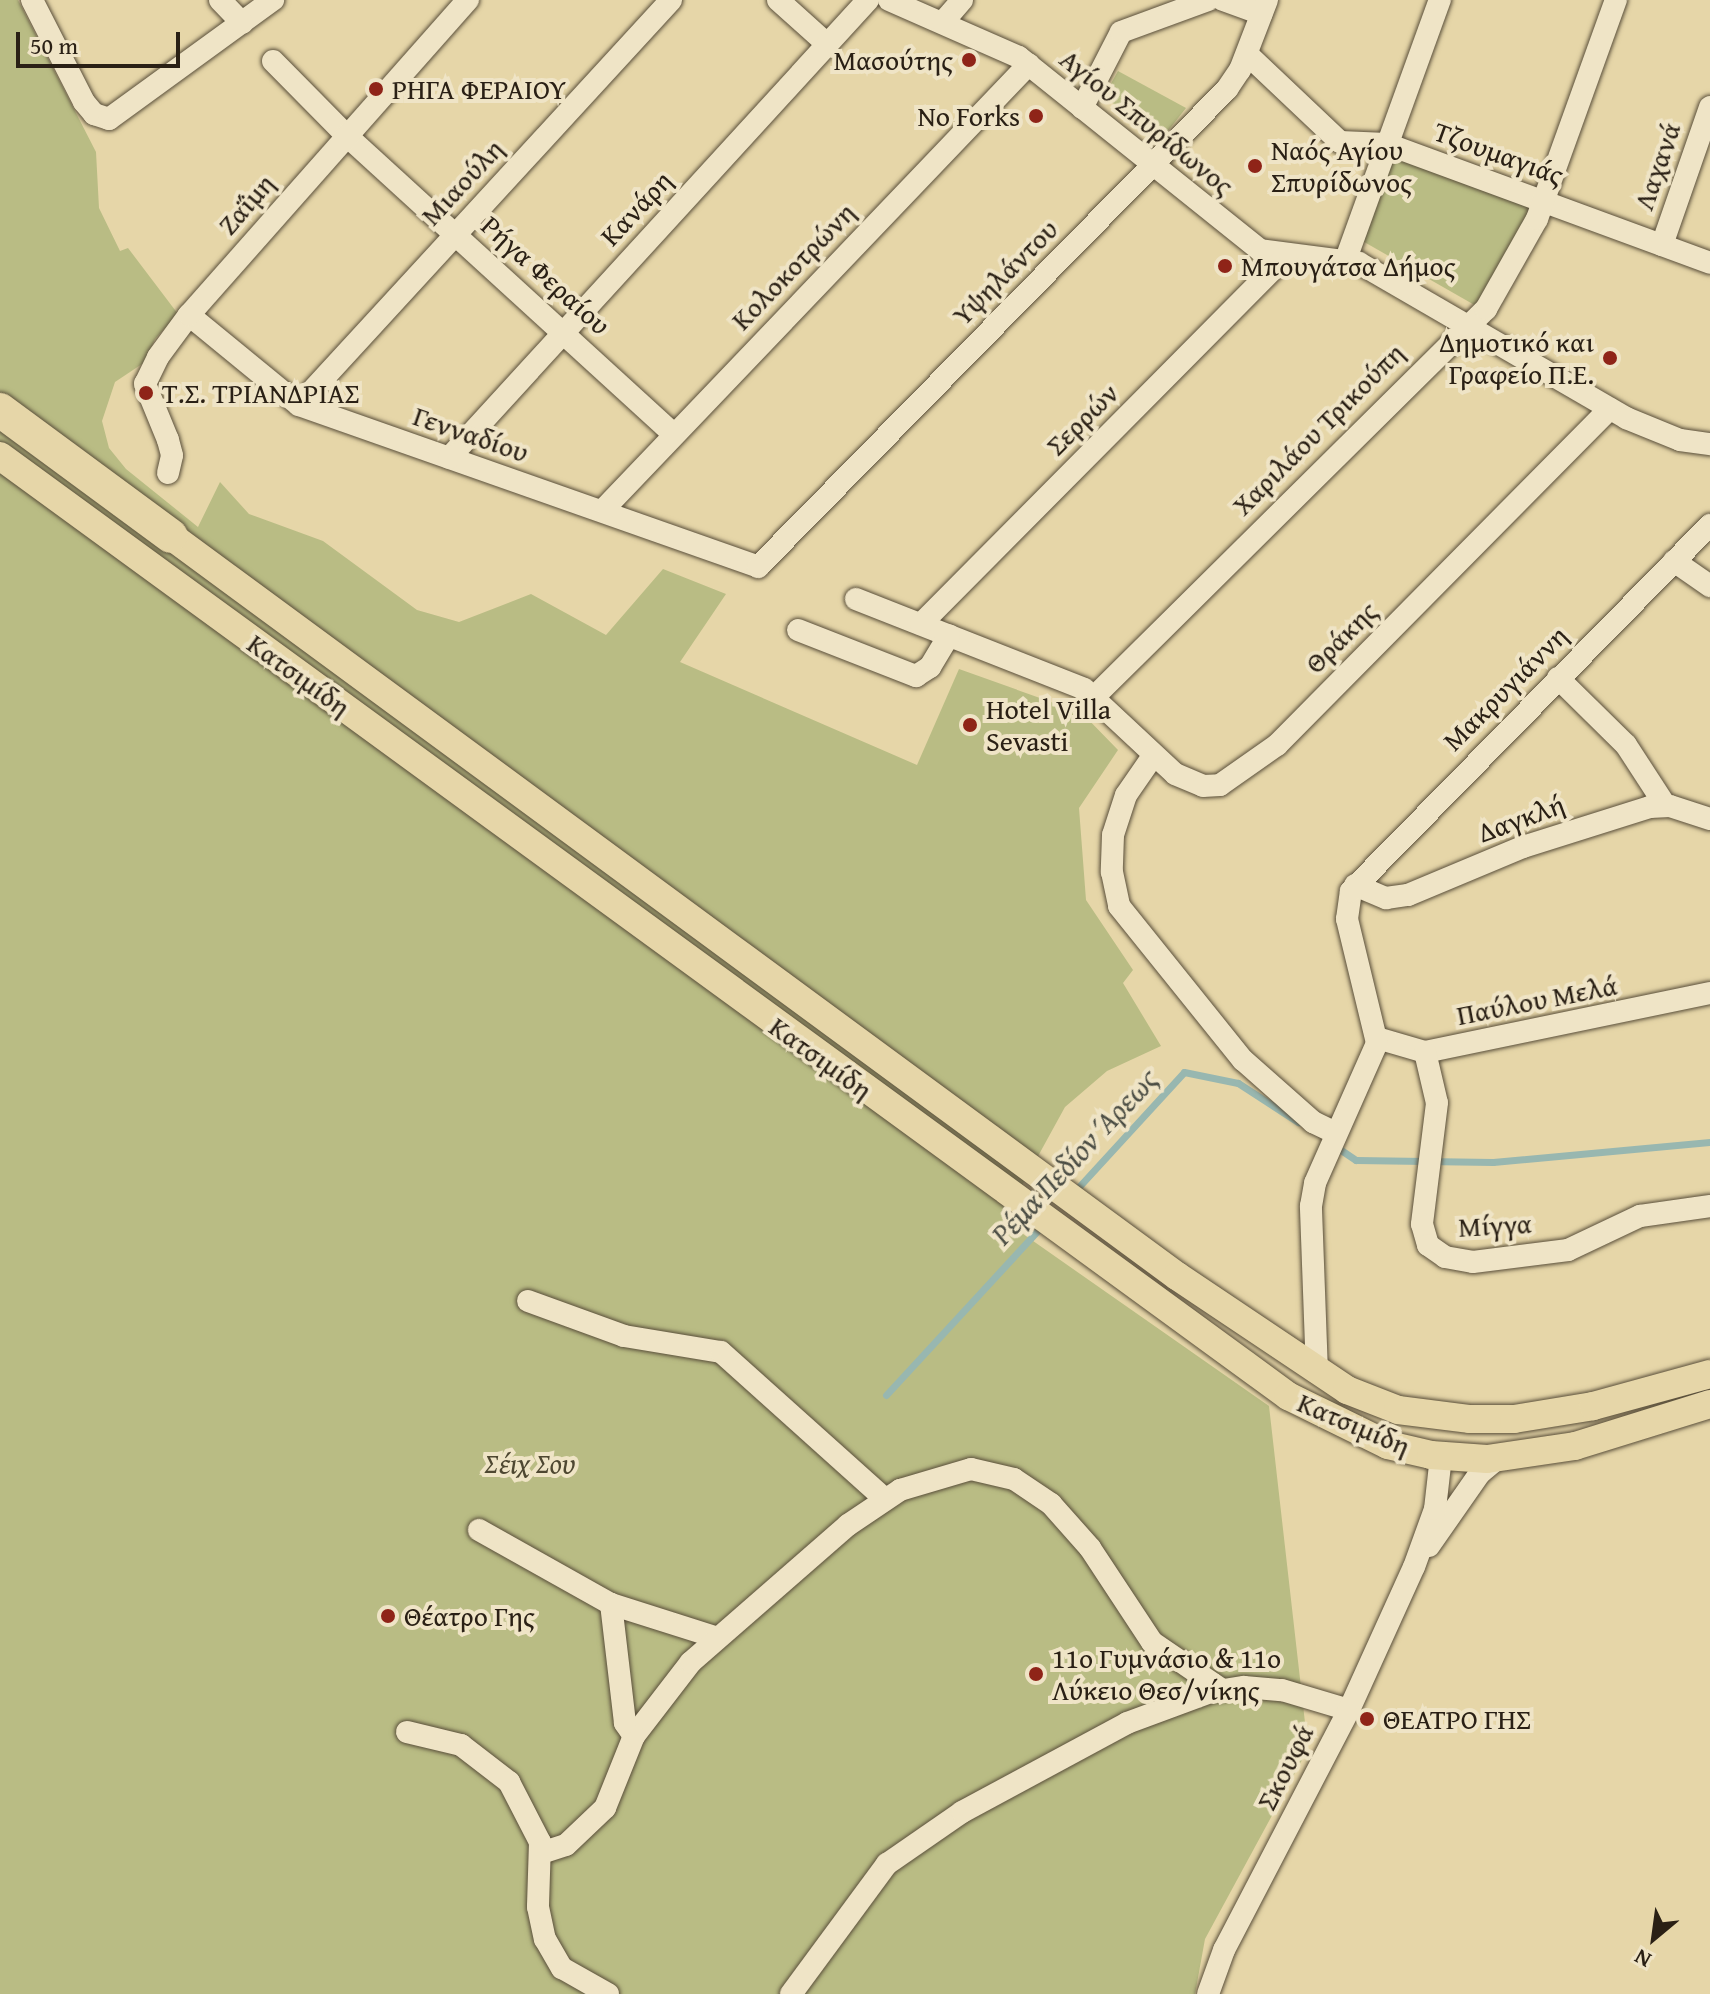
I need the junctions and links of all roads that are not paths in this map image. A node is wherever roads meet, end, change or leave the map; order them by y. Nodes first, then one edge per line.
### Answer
1 (32, 0) edge
2 (220, 0) edge
3 (273, 0) edge
4 (468, 0) edge
5 (671, 0) edge
6 (778, 0) edge
7 (868, 0) edge
8 (889, 0) edge
9 (962, 0) edge
10 (1208, 0) edge
11 (1223, 0) edge
12 (1440, 0) edge
13 (1616, 0) edge
14 (1265, 7) edge
15 (943, 22) junction
16 (242, 23) junction
17 (827, 44) junction
18 (1247, 54) junction
19 (273, 61) dead end
20 (1029, 64) junction
21 (1710, 107) edge
22 (1082, 108) junction
23 (346, 135) junction
24 (1387, 144) junction
25 (1153, 165) junction
26 (1543, 202) junction
27 (455, 233) junction
28 (1662, 245) junction
29 (1286, 256) junction
30 (1346, 259) junction
31 (1710, 263) edge
32 (189, 315) junction
33 (1468, 326) junction
34 (564, 330) junction
35 (299, 405) junction
36 (1610, 409) junction
37 (0, 410) edge
38 (674, 434) junction
39 (1710, 444) edge
40 (0, 456) edge
41 (449, 458) junction
42 (168, 473) dead end
43 (602, 511) junction
44 (1710, 525) edge
45 (171, 536) joint
46 (1674, 561) junction
47 (758, 567) joint
48 (1710, 586) edge
49 (856, 599) dead end
50 (921, 624) junction
51 (798, 630) dead end
52 (949, 635) junction
53 (1558, 678) junction
54 (1094, 697) junction
55 (1153, 756) junction
56 (1665, 805) junction
57 (1710, 819) edge
58 (1352, 891) junction
59 (1710, 993) edge
60 (1377, 1038) junction
61 (1425, 1052) junction
62 (1333, 1141) junction
63 (1710, 1206) edge
64 (528, 1301) dead end
65 (1317, 1373) junction
66 (1710, 1374) edge
67 (1710, 1404) edge
68 (1438, 1416) junction
69 (1441, 1456) junction
70 (1498, 1458) junction
71 (885, 1499) junction
72 (479, 1530) dead end
73 (1414, 1567) junction
74 (611, 1604) junction
75 (718, 1638) junction
76 (1221, 1689) junction
77 (1349, 1710) junction
78 (407, 1732) dead end
79 (634, 1736) junction
80 (541, 1853) junction
81 (608, 1994) edge
82 (791, 1994) edge
83 (1208, 1994) edge

1 - 16 street
2 - 16 street
3 - 16 street
4 - 23 street, Ζαΐμη
5 - 27 street, Μιαούλη
6 - 17 street
7 - 17 street, Κανάρη
8 - 15 street, Αγίου Σπυρίδωνος
9 - 15 street
10 - 22 street
11 - 14 street
12 - 24 street
13 - 26 street, Χαριλάου Τρικούπη
14 - 18 street, Υψηλάντου
15 - 20 street, Αγίου Σπυρίδωνος
17 - 34 street, Κανάρη
18 - 24 street, Τζουμαγιάς
18 - 25 street, Υψηλάντου
19 - 23 street, Ρήγα Φεραίου
20 - 22 street, Αγίου Σπυρίδωνος
20 - 38 street, Κολοκοτρώνη
21 - 28 street, Λαχανά
22 - 25 street, Αγίου Σπυρίδωνος
23 - 27 street, Ρήγα Φεραίου
23 - 32 street, Ζαΐμη
24 - 26 street, Τζουμαγιάς
24 - 30 street
25 - 29 street, Αγίου Σπυρίδωνος
25 - 47 street, Υψηλάντου
26 - 28 street, Τζουμαγιάς
26 - 33 street, Χαριλάου Τρικούπη
27 - 34 street, Ρήγα Φεραίου
27 - 35 street, Μιαούλη
28 - 31 street, Τζουμαγιάς
29 - 30 street, Αγίου Σπυρίδωνος
29 - 50 street, Σερρών
30 - 33 street, Αγίου Σπυρίδωνος
32 - 35 street, Γενναδίου
32 - 42 street, Ζαΐμη
33 - 36 street, Αγίου Σπυρίδωνος
33 - 54 street, Χαριλάου Τρικούπη
34 - 38 street, Ρήγα Φεραίου
34 - 41 street, Κανάρη
35 - 41 street, Γενναδίου
36 - 39 street, Αγίου Σπυρίδωνος
36 - 55 street, Θράκης
37 - 45 highway
38 - 43 street, Κολοκοτρώνη
40 - 69 main road, Κατσιμίδη
41 - 43 street, Γενναδίου
43 - 47 street, Γενναδίου
44 - 46 street, Μακρυγιάννη
45 - 65 main road, Κατσιμίδη
46 - 48 street
46 - 53 street, Μακρυγιάννη
49 - 50 street
50 - 52 street
51 - 52 street
52 - 54 street
53 - 56 street
53 - 58 street, Μακρυγιάννη
54 - 55 street, Θράκης
55 - 62 street
56 - 57 street
56 - 58 street, Δαγκλή
58 - 60 street
59 - 61 street, Παύλου Μελά
60 - 61 street, Παύλου Μελά
60 - 62 street
61 - 63 street, Μίγγα
62 - 65 street
64 - 71 street
65 - 68 main road, Κατσιμίδη
66 - 68 main road, Κατσιμίδη
67 - 70 main road, Κατσιμίδη
68 - 69 main road
69 - 70 main road, Κατσιμίδη
69 - 73 street, Σκουφά
70 - 73 street, Σκουφά
71 - 75 street
71 - 76 street
72 - 74 street
73 - 77 street, Σκουφά
74 - 75 street
74 - 79 street
75 - 79 street
76 - 77 street
76 - 82 street
77 - 83 street, Σκουφά
78 - 80 street
79 - 80 street
80 - 81 street

